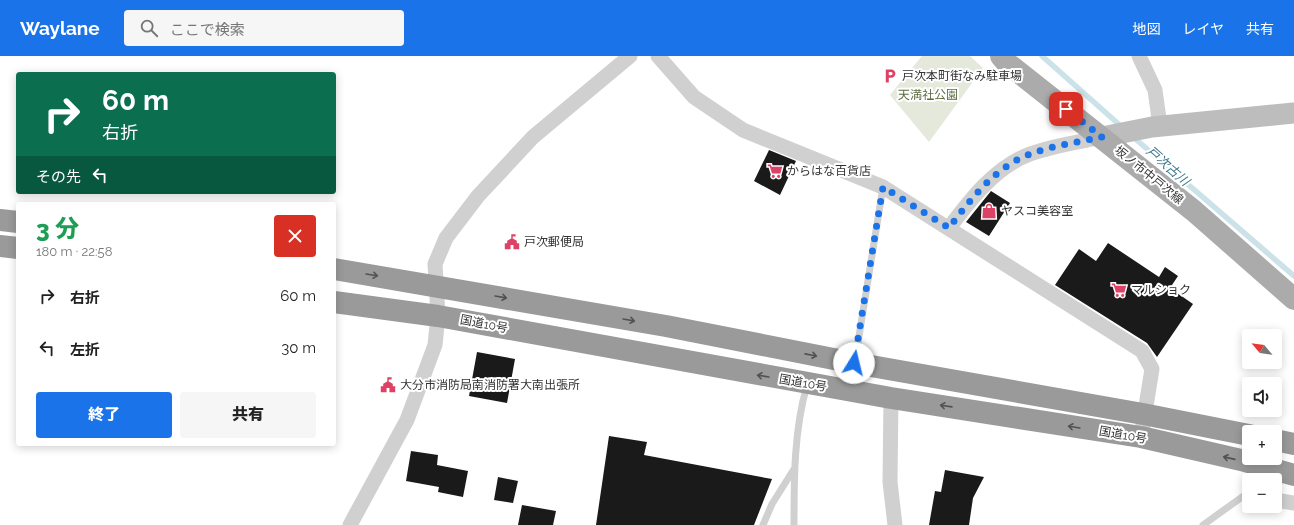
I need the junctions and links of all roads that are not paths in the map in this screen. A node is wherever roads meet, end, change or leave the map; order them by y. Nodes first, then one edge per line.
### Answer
1 (630, 56) edge
2 (658, 56) edge
3 (1001, 56) edge
4 (1139, 56) edge
5 (1294, 113) edge
6 (1156, 127) junction
7 (1109, 135) junction
8 (883, 187) junction
9 (0, 220) edge
10 (16, 222) edge
11 (949, 228) junction
12 (0, 246) edge
13 (16, 248) edge
14 (336, 268) edge
15 (436, 285) junction
16 (1294, 299) edge
17 (336, 302) edge
18 (438, 316) junction
19 (854, 363) junction
20 (808, 383) junction
21 (891, 398) junction
22 (1143, 414) junction
23 (1242, 433) edge
24 (1141, 437) junction
25 (1282, 441) edge
26 (1294, 444) edge
27 (794, 468) junction
28 (1261, 473) edge
29 (1282, 475) edge
30 (1294, 475) edge
31 (1242, 497) edge
32 (1282, 501) edge
33 (1294, 503) edge
34 (350, 525) edge
35 (763, 525) edge
36 (794, 525) edge
37 (895, 525) edge
38 (1202, 525) edge

1 - 15 street
2 - 8 street
3 - 7 main road, 坂ノ市中戸次線
4 - 6 street
5 - 6 street
6 - 7 street
7 - 11 street
7 - 16 main road, 坂ノ市中戸次線
8 - 11 street
8 - 19 lane
9 - 10 highway
11 - 22 street
12 - 13 highway
14 -> 15 highway, 国道10号
15 - 18 street
15 -> 19 highway, 国道10号
17 - 18 highway, 国道10号
20 -> 18 highway, 国道10号
18 - 34 street
19 - 22 highway, 国道10号
20 - 21 highway, 国道10号
20 - 27 lane
24 -> 21 highway, 国道10号
21 - 37 street
22 - 23 highway, 国道10号
22 - 24 street
28 -> 24 highway, 国道10号
25 - 26 highway
27 - 35 lane
27 - 36 lane
29 - 30 highway, 国道10号
31 - 38 lane
32 - 33 street

